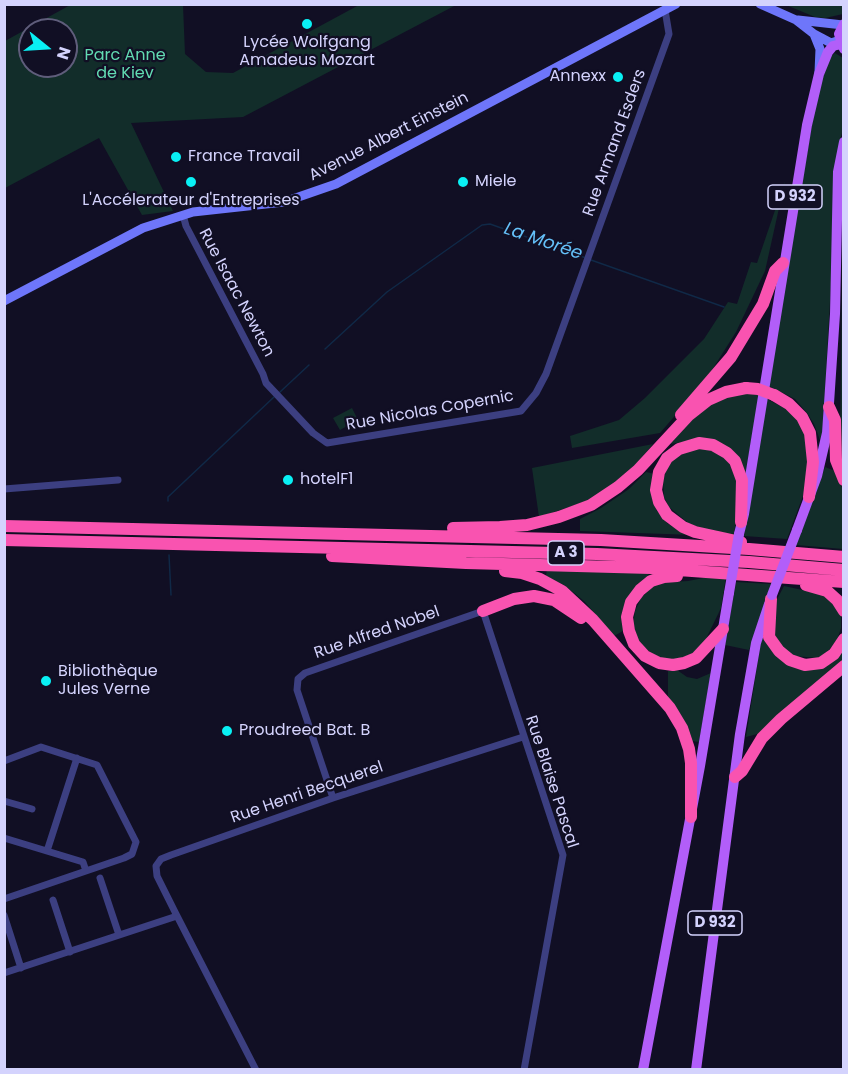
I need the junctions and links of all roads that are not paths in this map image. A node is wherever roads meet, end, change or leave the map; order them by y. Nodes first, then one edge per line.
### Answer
1 (676, 4) edge
2 (760, 4) edge
3 (665, 10) junction
4 (796, 20) junction
5 (843, 24) edge
6 (814, 34) junction
7 (841, 44) edge
8 (819, 74) junction
9 (843, 142) edge
10 (183, 215) junction
11 (783, 263) junction
12 (578, 284) joint
13 (4, 301) edge
14 (266, 383) joint
15 (830, 407) junction
16 (657, 452) junction
17 (118, 480) dead end
18 (843, 480) edge
19 (4, 489) edge
20 (809, 497) junction
21 (4, 526) edge
22 (740, 528) junction
23 (348, 533) junction
24 (4, 540) edge
25 (287, 547) junction
26 (748, 549) junction
27 (843, 557) edge
28 (466, 563) junction
29 (843, 570) edge
30 (691, 571) junction
31 (795, 578) junction
32 (843, 582) edge
33 (771, 597) junction
34 (483, 611) junction
35 (843, 611) edge
36 (593, 620) junction
37 (723, 629) junction
38 (843, 639) edge
39 (843, 666) edge
40 (523, 736) junction
41 (77, 758) junction
42 (4, 761) edge
43 (735, 777) junction
44 (333, 798) junction
45 (4, 801) edge
46 (32, 809) dead end
47 (691, 817) junction
48 (4, 838) edge
49 (47, 851) junction
50 (86, 871) junction
51 (100, 878) dead end
52 (4, 898) edge
53 (53, 900) dead end
54 (4, 915) edge
55 (177, 916) junction
56 (119, 935) junction
57 (70, 952) junction
58 (21, 968) junction
59 (4, 973) edge
60 (256, 1070) edge
61 (524, 1070) edge
62 (643, 1070) edge
63 (696, 1070) edge

1 - 3 street, Avenue Albert Einstein
2 - 4 street
3 - 10 street, Avenue Albert Einstein
3 - 12 street, Rue Armand Esders
4 - 5 street
4 - 6 street
5 - 7 main road
6 - 7 street
6 - 8 street
7 - 8 main road, D 932
8 - 11 main road, D 932
9 - 15 main road, D 932
10 - 13 street, Avenue Albert Einstein
10 - 14 street, Rue Isaac Newton
11 - 16 highway
11 - 22 main road, D 932
12 - 14 street, Rue Nicolas Copernic
15 - 18 highway
15 - 20 main road, D 932
16 - 20 highway, bridge
16 - 23 highway
17 - 19 street
20 - 33 main road, D 932, bridge
21 - 23 highway, A 3
22 - 26 highway
22 - 37 main road, D 932, bridge
23 - 26 highway, A 3
24 - 25 highway, A 3
25 - 28 highway
25 - 29 highway, A 3
26 - 27 highway, A 3
28 - 30 highway
28 - 36 highway
30 - 31 highway
30 - 37 highway
31 - 32 highway
31 - 35 highway
33 - 38 highway
33 - 43 main road, D 932
34 - 36 highway
34 - 40 street, Rue Blaise Pascal
34 - 44 street, Rue Alfred Nobel
36 - 47 highway
37 - 47 main road, D 932
39 - 43 highway
40 - 44 street, Rue Henri Becquerel
40 - 61 street, Rue Blaise Pascal
41 - 42 street
41 - 49 street
41 - 50 street
43 - 63 main road, D 932
44 - 55 street, Rue Henri Becquerel
45 - 46 street
47 - 62 main road, D 932
48 - 49 street
49 - 50 street
50 - 52 street
51 - 56 street
53 - 57 street
54 - 58 street
55 - 56 street
55 - 60 street
56 - 57 street
57 - 58 street
58 - 59 street

